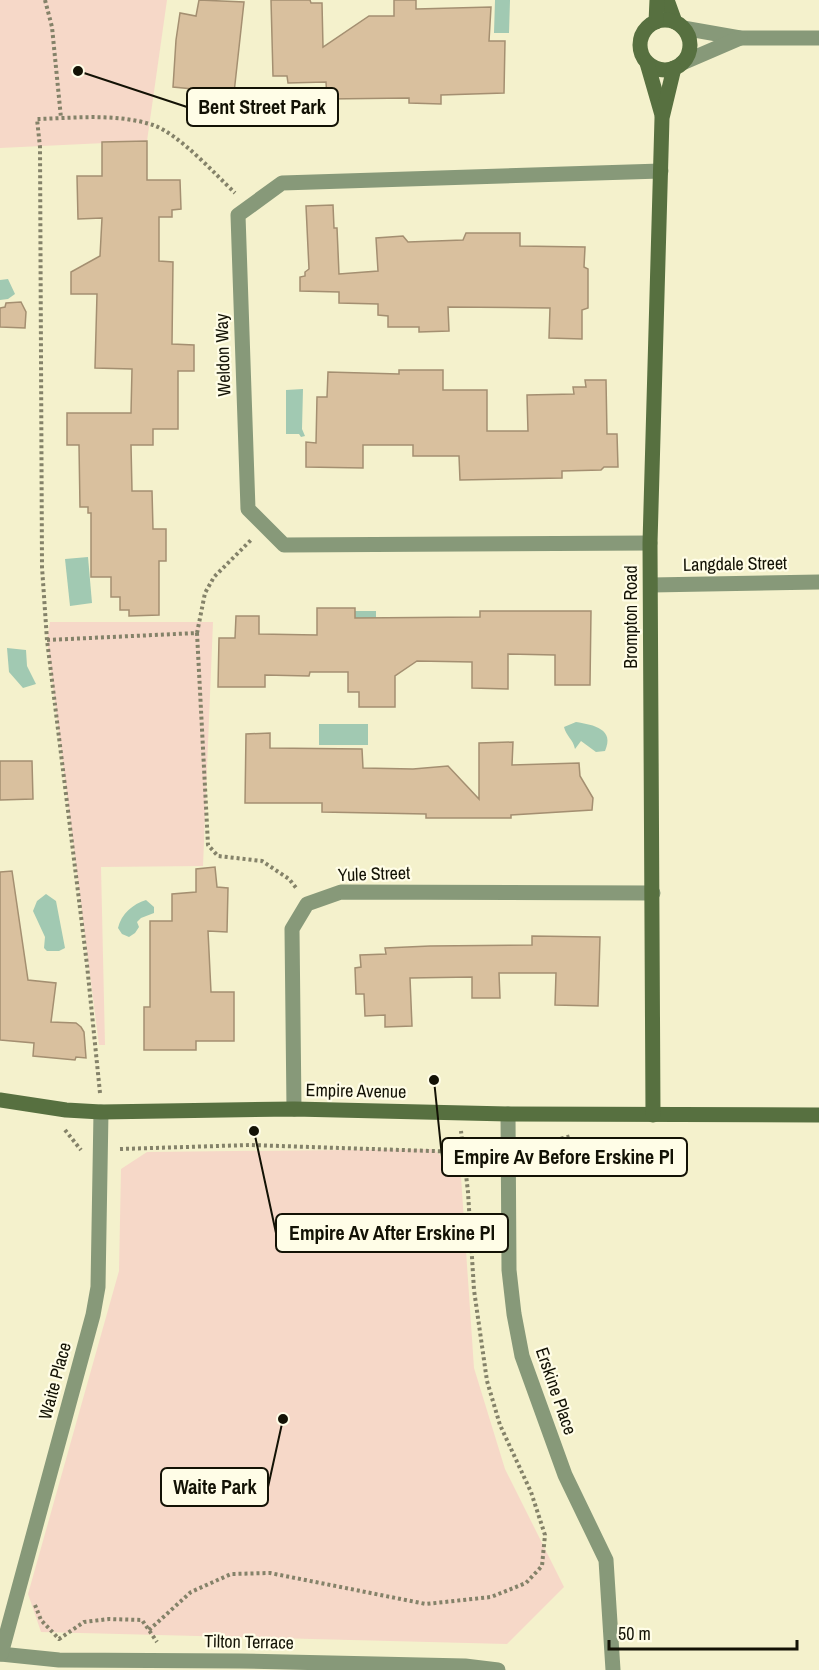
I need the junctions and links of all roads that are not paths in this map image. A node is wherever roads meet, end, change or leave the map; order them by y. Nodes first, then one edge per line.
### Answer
1 (657, 0) edge
2 (667, 0) edge
3 (656, 22) junction
4 (679, 25) junction
5 (740, 38) junction
6 (819, 38) edge
7 (647, 63) junction
8 (678, 66) junction
9 (662, 118) junction
10 (661, 171) junction
11 (650, 543) junction
12 (819, 582) edge
13 (651, 585) junction
14 (653, 893) junction
15 (0, 1100) edge
16 (294, 1109) junction
17 (101, 1112) junction
18 (508, 1114) junction
19 (653, 1115) junction
20 (819, 1115) edge
21 (1, 1654) edge
22 (207, 1665) edge
23 (239, 1665) edge
24 (498, 1670) edge
25 (613, 1670) edge

1 - 3 street
2 - 4 street
3 - 4 street
3 - 7 street
4 - 5 street
4 - 8 street
5 - 6 street
5 - 8 street
7 - 8 street
7 - 9 street, Brompton Road
8 - 9 street, Brompton Road
9 - 10 street, Brompton Road
10 - 11 street, Brompton Road
10 - 11 street, Weldon Way
11 - 13 street, Brompton Road
12 - 13 street, Langdale Street
13 - 14 street, Brompton Road
14 - 16 street, Yule Street
14 - 19 street, Brompton Road
15 - 17 street, Empire Avenue
16 - 17 street, Empire Avenue
16 - 18 street, Empire Avenue
17 - 21 street, Waite Place
18 - 19 street, Empire Avenue
18 - 25 street, Erskine Place
19 - 20 street, Empire Avenue
21 - 22 street, Tilton Terrace
22 - 23 street, Tilton Terrace
23 - 24 street, Tilton Terrace

